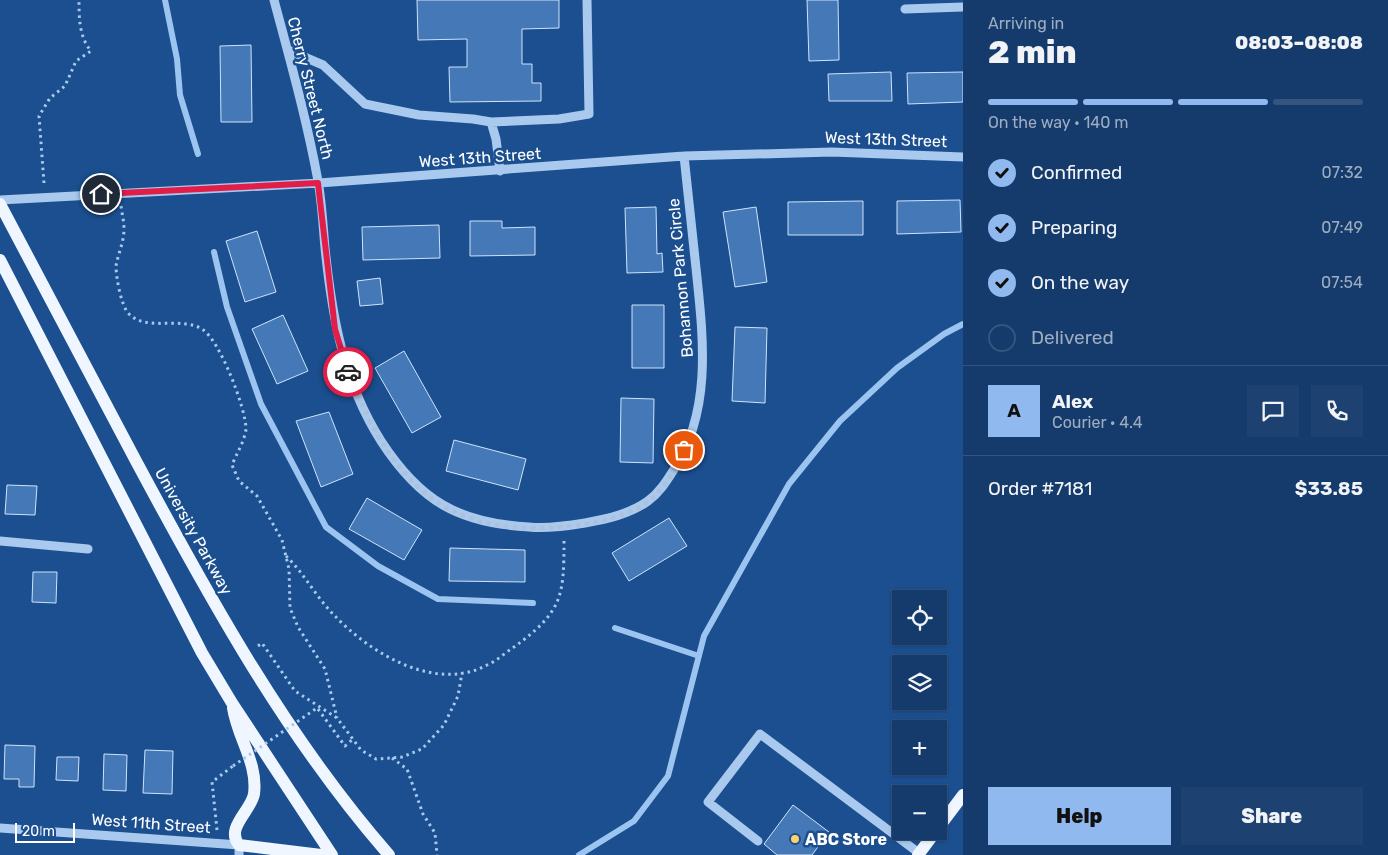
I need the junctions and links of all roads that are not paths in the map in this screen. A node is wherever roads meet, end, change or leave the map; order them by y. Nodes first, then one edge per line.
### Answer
1 (274, 0) edge
2 (587, 0) edge
3 (963, 7) edge
4 (905, 9) dead end
5 (288, 50) junction
6 (491, 122) junction
7 (684, 156) junction
8 (963, 157) edge
9 (500, 171) junction
10 (318, 183) junction
11 (0, 200) edge
12 (0, 204) edge
13 (0, 260) edge
14 (0, 542) edge
15 (88, 549) dead end
16 (232, 703) junction
17 (963, 795) edge
18 (947, 816) edge
19 (0, 828) edge
20 (929, 840) edge
21 (758, 841) dead end
22 (239, 850) edge
23 (919, 854) edge
24 (320, 855) edge
25 (332, 855) edge
26 (390, 855) edge

1 - 5 street, Cherry Street North
2 - 6 street
3 - 4 street
5 - 6 street
5 - 10 street, Cherry Street North
6 - 9 street
7 - 8 street, West 13th Street
7 - 9 street, West 13th Street
7 - 10 street, Bohannon Park Circle
9 - 10 street, West 13th Street
10 - 11 street, West 13th Street
12 - 26 main road, University Parkway
13 - 16 main road
14 - 15 street
16 - 22 main road
16 - 25 main road
17 - 18 main road
19 - 22 street, West 11th Street
20 - 23 main road
21 - 23 street
22 - 24 main road

